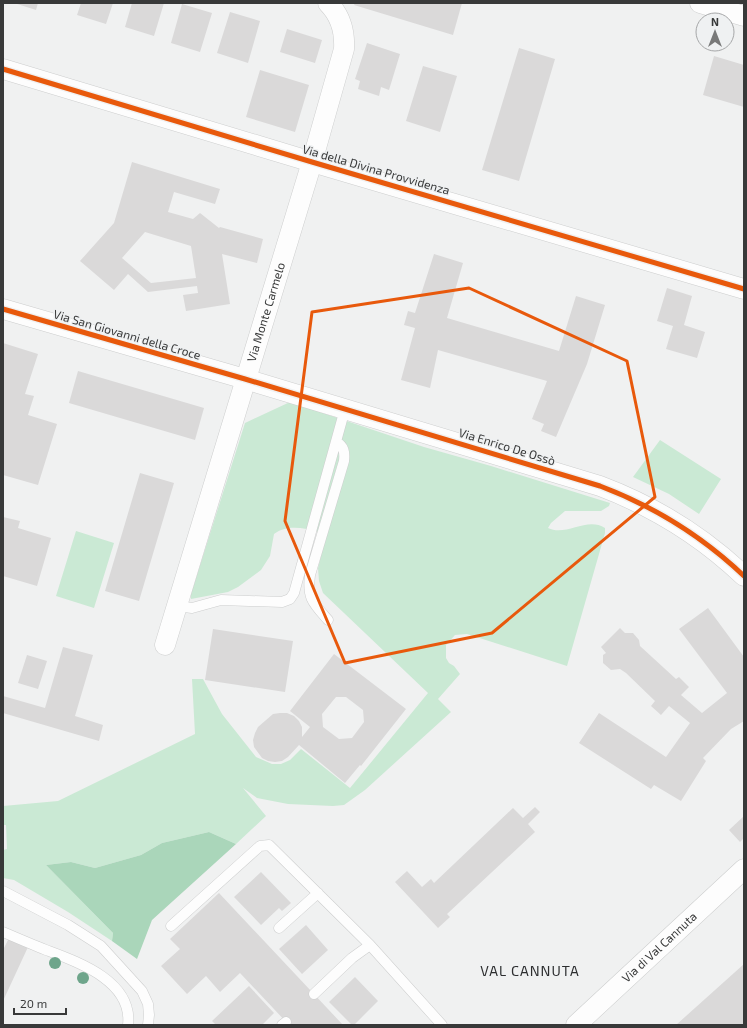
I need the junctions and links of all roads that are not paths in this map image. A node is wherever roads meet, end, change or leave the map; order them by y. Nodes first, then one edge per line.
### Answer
1 (328, 3) edge
2 (700, 3) edge
3 (744, 16) edge
4 (3, 68) edge
5 (312, 162) junction
6 (744, 289) edge
7 (3, 310) edge
8 (245, 379) junction
9 (345, 409) junction
10 (336, 442) junction
11 (744, 576) edge
12 (177, 606) junction
13 (328, 620) dead end
14 (165, 645) dead end
15 (744, 869) edge
16 (3, 891) edge
17 (318, 893) junction
18 (171, 926) dead end
19 (279, 928) dead end
20 (3, 932) edge
21 (370, 945) junction
22 (314, 994) dead end
23 (128, 1025) edge
24 (148, 1025) edge
25 (442, 1025) edge
26 (576, 1025) edge

1 - 5 street, Via Monte Carmelo
2 - 3 street
4 - 5 street, Via della Divina Provvidenza
5 - 6 street, Via della Divina Provvidenza
5 - 8 street, Via Monte Carmelo
7 - 8 street, Via San Giovanni della Croce
8 - 9 street, Via Enrico De Ossò
8 - 12 street, Via Monte Carmelo
9 - 10 lane
9 - 11 street, Via Enrico De Ossò
10 - 12 lane
10 - 13 lane
12 - 14 street, Via Monte Carmelo
15 - 26 street, Via di Val Cannuta
16 - 24 lane
17 - 18 lane
17 - 19 lane
17 - 21 lane
20 - 23 lane
21 - 22 lane
21 - 25 lane

